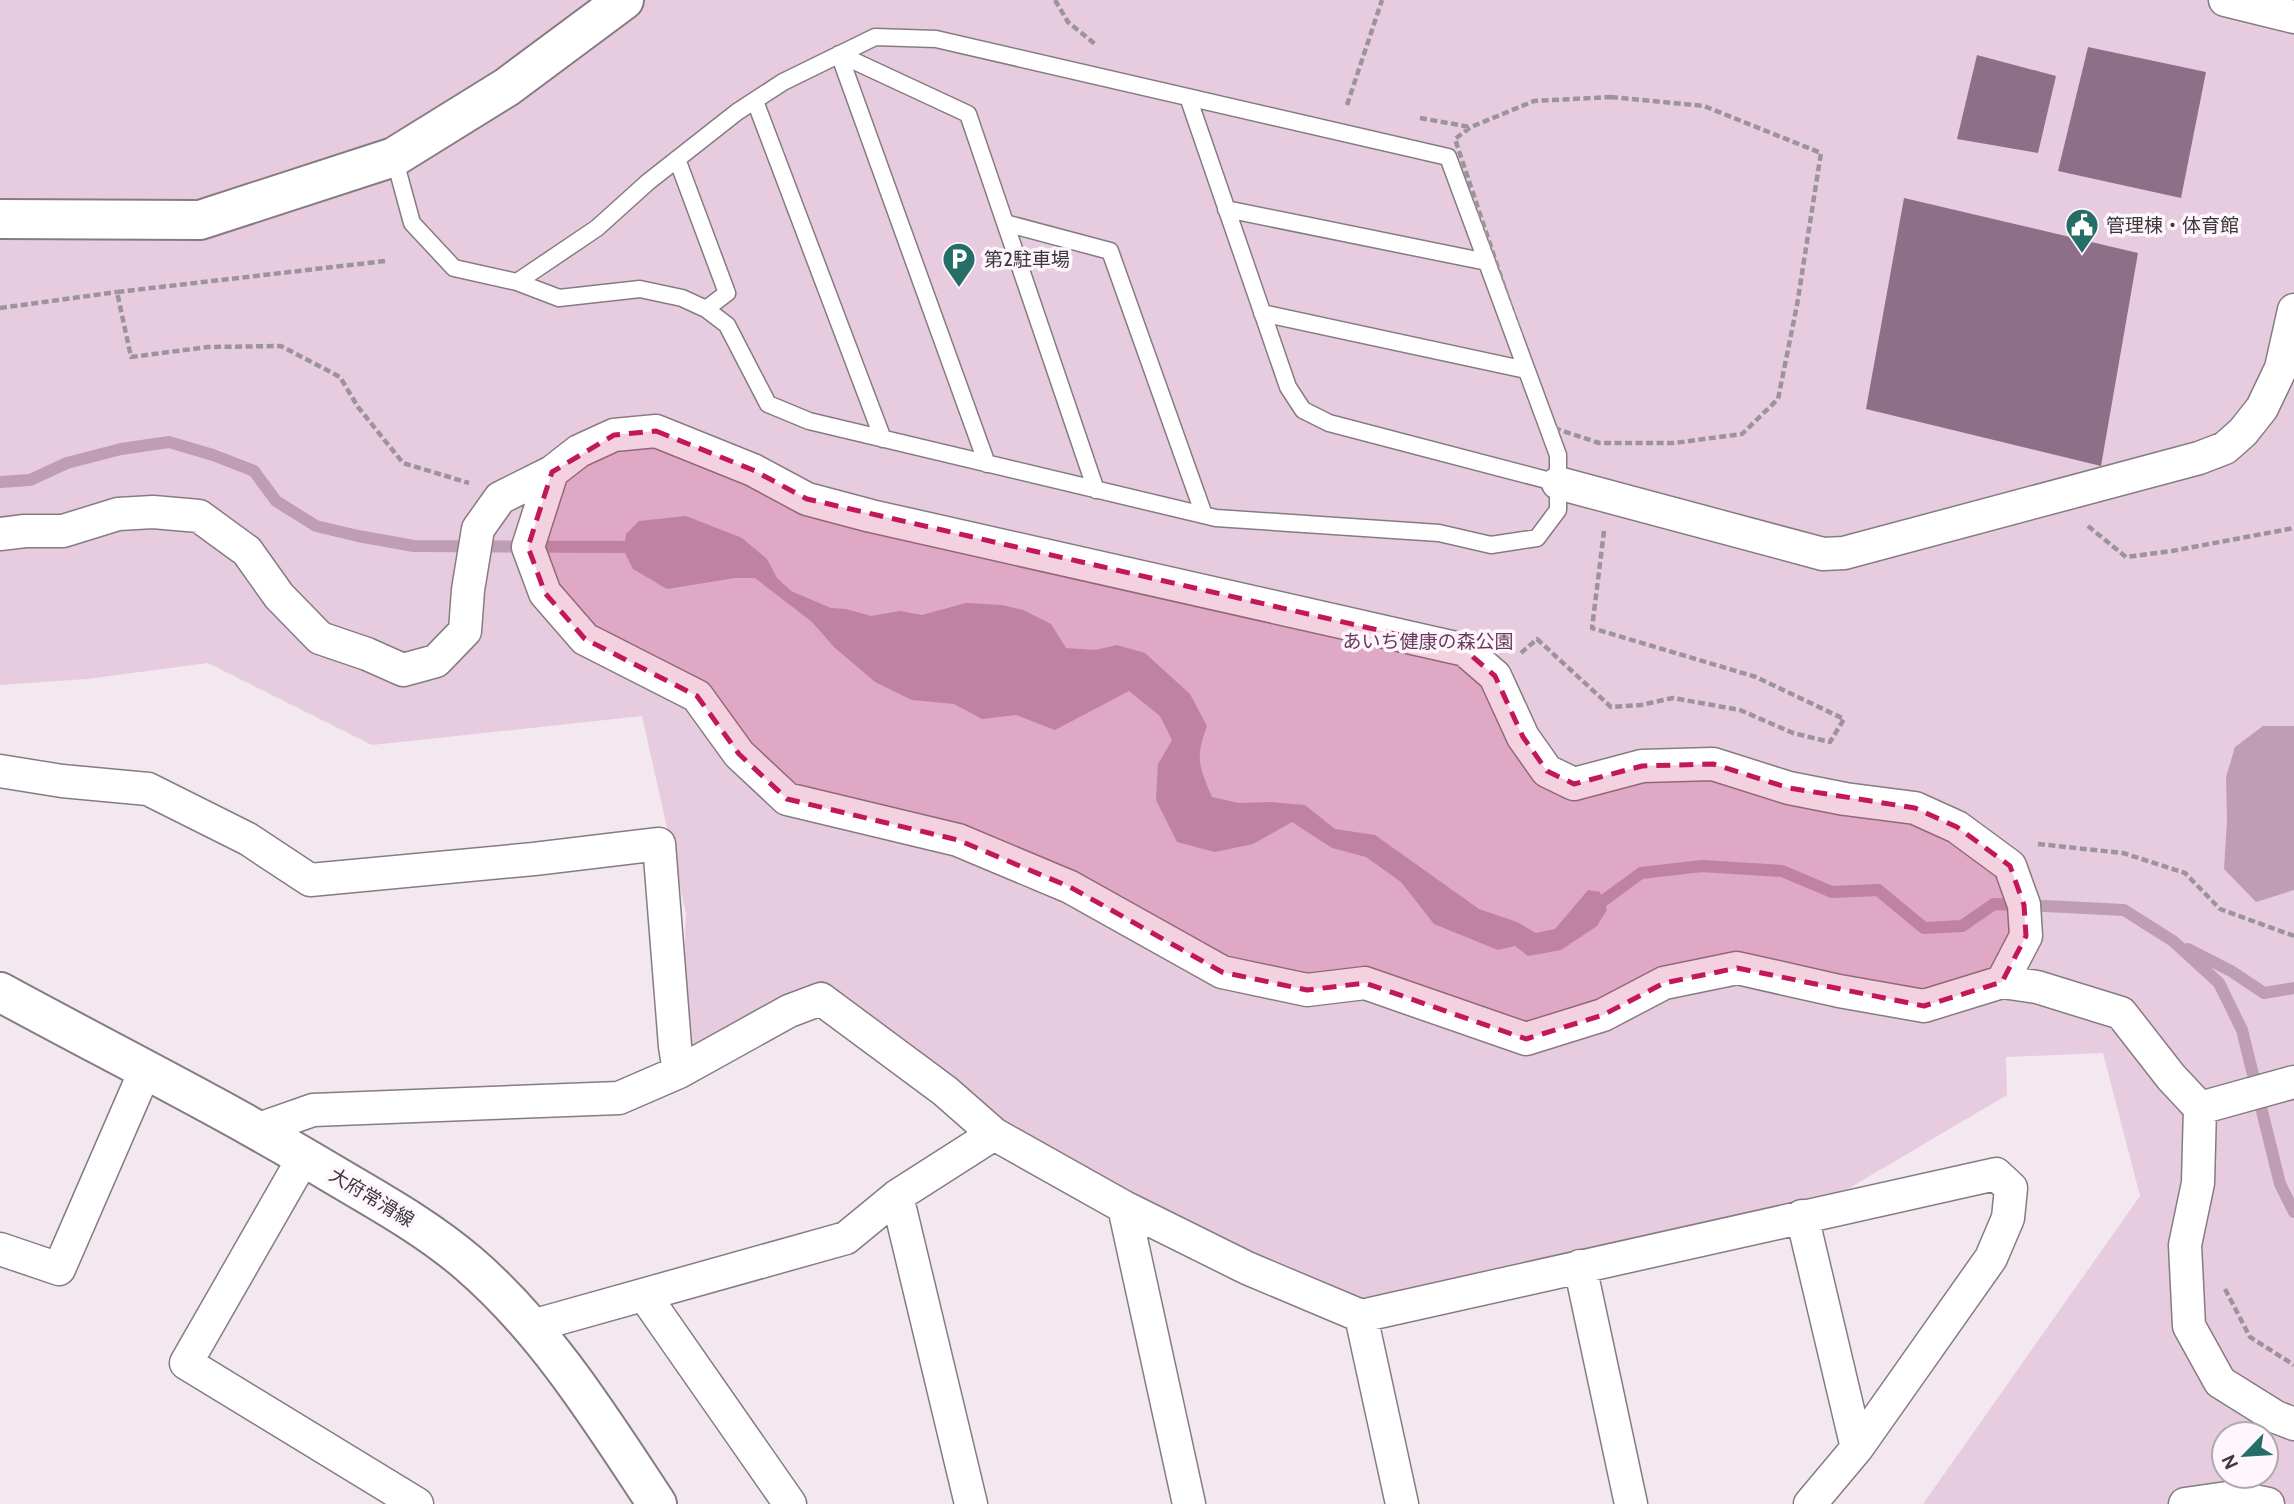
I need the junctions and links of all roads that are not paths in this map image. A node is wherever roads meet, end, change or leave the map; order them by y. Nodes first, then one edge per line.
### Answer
1 (624, 0) edge
2 (2225, 0) edge
3 (2294, 17) edge
4 (839, 54) junction
5 (1188, 97) junction
6 (755, 100) junction
7 (394, 156) junction
8 (677, 159) junction
9 (1226, 209) junction
10 (0, 219) edge
11 (1005, 223) junction
12 (1487, 262) junction
13 (517, 282) junction
14 (706, 309) junction
15 (2294, 310) edge
16 (1262, 313) junction
17 (1526, 370) junction
18 (883, 439) junction
19 (988, 464) junction
20 (552, 472) junction
21 (1558, 483) junction
22 (1096, 489) junction
23 (1204, 515) junction
24 (0, 534) edge
25 (0, 771) edge
26 (2002, 982) junction
27 (0, 992) edge
28 (145, 1071) junction
29 (679, 1072) junction
30 (2288, 1083) edge
31 (2200, 1108) junction
32 (256, 1130) junction
33 (995, 1134) junction
34 (304, 1157) junction
35 (897, 1196) junction
36 (1124, 1207) junction
37 (1802, 1216) junction
38 (0, 1249) edge
39 (1580, 1266) junction
40 (645, 1296) junction
41 (1361, 1316) junction
42 (532, 1326) junction
43 (2294, 1424) edge
44 (1857, 1447) junction
45 (417, 1504) edge
46 (657, 1504) edge
47 (789, 1504) edge
48 (971, 1504) edge
49 (1189, 1504) edge
50 (1402, 1504) edge
51 (1631, 1504) edge
52 (1810, 1504) edge
53 (2185, 1504) edge
54 (2268, 1504) edge

1 - 7 main road
2 - 3 street
4 - 5 lane
4 - 6 lane
4 - 11 lane
4 - 19 lane
5 - 9 lane
5 - 12 lane
6 - 8 lane
6 - 18 lane
7 - 10 main road
7 - 13 lane
8 - 13 lane
8 - 14 lane
9 - 12 lane
9 - 16 lane
11 - 22 lane
11 - 23 lane
12 - 17 lane
13 - 14 lane
14 - 18 lane
15 - 21 street
16 - 17 lane
16 - 21 lane
17 - 21 lane
18 - 19 lane
19 - 22 lane
20 - 24 street
20 - 26 street
20 - 26 street
21 - 23 lane
22 - 23 lane
25 - 29 street
26 - 31 street
27 - 28 main road, 大府常滑線
28 - 32 main road, 大府常滑線
28 - 38 street
29 - 32 street
29 - 33 street
30 - 31 street
31 - 43 street
32 - 34 main road, 大府常滑線
33 - 35 street
33 - 36 street
34 - 42 main road, 大府常滑線
34 - 45 street
35 - 40 street
35 - 48 street
36 - 41 street
36 - 49 street
37 - 39 street
37 - 44 street
37 - 44 street
39 - 41 street
39 - 51 street
40 - 42 street
40 - 47 street
41 - 50 street
42 - 46 main road, 大府常滑線
44 - 52 street
53 - 54 street

